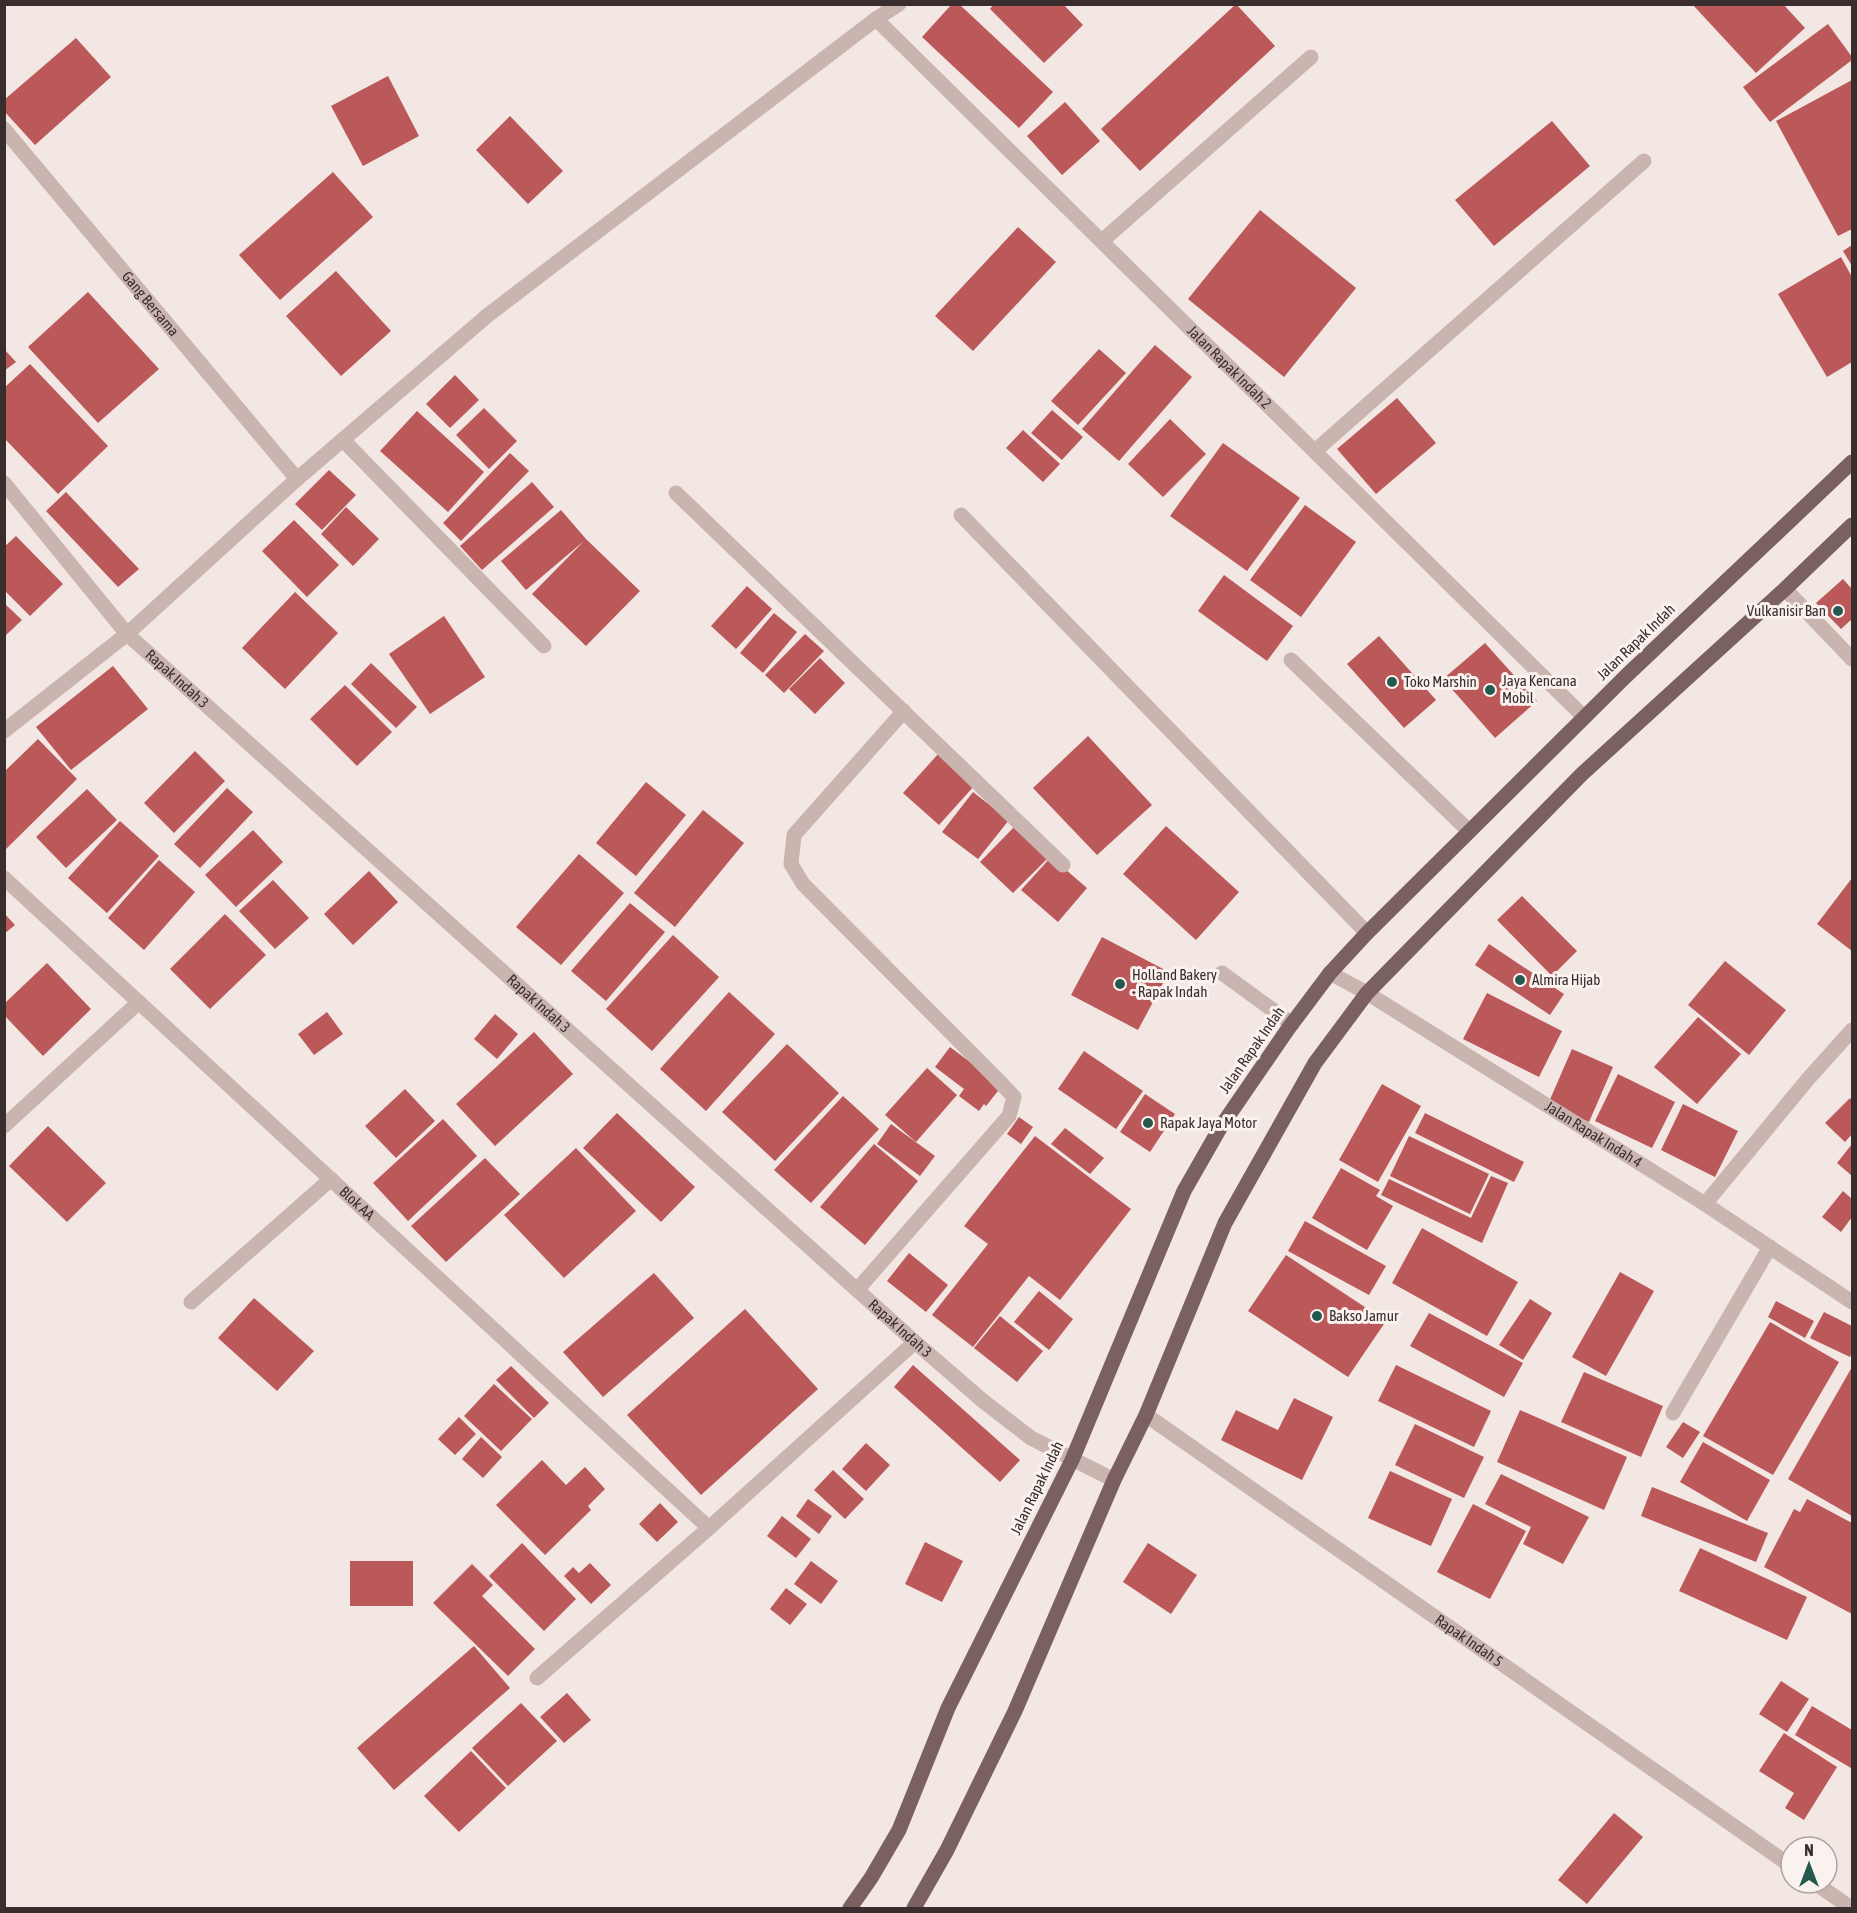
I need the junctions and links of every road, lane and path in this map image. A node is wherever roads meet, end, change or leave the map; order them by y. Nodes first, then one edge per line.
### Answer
1 (899, 4) edge
2 (876, 19) junction
3 (1311, 57) dead end
4 (4, 129) edge
5 (1644, 161) dead end
6 (1102, 241) junction
7 (343, 440) junction
8 (1315, 451) junction
9 (1852, 462) edge
10 (297, 479) junction
11 (4, 483) edge
12 (676, 493) dead end
13 (961, 515) dead end
14 (1852, 525) edge
15 (1785, 589) junction
16 (127, 634) junction
17 (544, 646) dead end
18 (1852, 659) edge
19 (1291, 660) dead end
20 (904, 711) junction
21 (1584, 717) junction
22 (4, 731) edge
23 (1469, 831) junction
24 (1063, 865) dead end
25 (4, 878) edge
26 (1367, 933) junction
27 (1222, 973) dead end
28 (1330, 973) junction
29 (1367, 993) junction
30 (139, 1002) junction
31 (1292, 1024) junction
32 (1852, 1030) edge
33 (4, 1126) edge
34 (331, 1179) junction
35 (1705, 1204) junction
36 (1770, 1247) junction
37 (857, 1290) junction
38 (191, 1302) dead end
39 (1852, 1302) edge
40 (915, 1342) junction
41 (1672, 1413) dead end
42 (1146, 1415) junction
43 (1072, 1460) junction
44 (1114, 1480) junction
45 (709, 1528) junction
46 (537, 1678) dead end
47 (1779, 1858) edge
48 (1832, 1895) edge
49 (850, 1908) edge
50 (914, 1908) edge
51 (1851, 1908) edge

1 - 2 street
2 - 6 street, Jalan Rapak Indah 2
2 - 7 street
3 - 6 street
4 - 10 street, Gang Bersama
5 - 8 street
6 - 8 street, Jalan Rapak Indah 2
7 - 10 street
7 - 17 street
8 - 21 street, Jalan Rapak Indah 2
9 - 21 main road, Jalan Rapak Indah
10 - 16 street
11 - 16 street, Rapak Indah 3
12 - 20 street
13 - 26 street
14 - 15 main road
15 - 18 street
15 - 29 main road
16 - 22 street
16 - 37 street, Rapak Indah 3
19 - 23 street
20 - 24 street
20 - 37 street
21 - 23 main road, Jalan Rapak Indah
23 - 26 main road, Jalan Rapak Indah
25 - 30 street, Blok AA
26 - 28 main road, Jalan Rapak Indah
27 - 31 street
28 - 29 street, Jalan Rapak Indah 4
28 - 31 main road, Jalan Rapak Indah
29 - 35 street, Jalan Rapak Indah 4
29 - 42 main road
30 - 33 street
30 - 34 street, Blok AA
31 - 43 main road, Jalan Rapak Indah
32 - 35 street
34 - 38 street
34 - 45 street, Blok AA
35 - 36 street, Jalan Rapak Indah 4
36 - 39 street, Jalan Rapak Indah 4
36 - 41 street
37 - 40 street, Rapak Indah 3
40 - 43 street, Rapak Indah 3
40 - 45 street
42 - 44 main road
42 - 47 street, Rapak Indah 5
43 - 44 street, Rapak Indah 3
43 - 49 main road, Jalan Rapak Indah
44 - 50 main road
45 - 46 street
48 - 51 street

